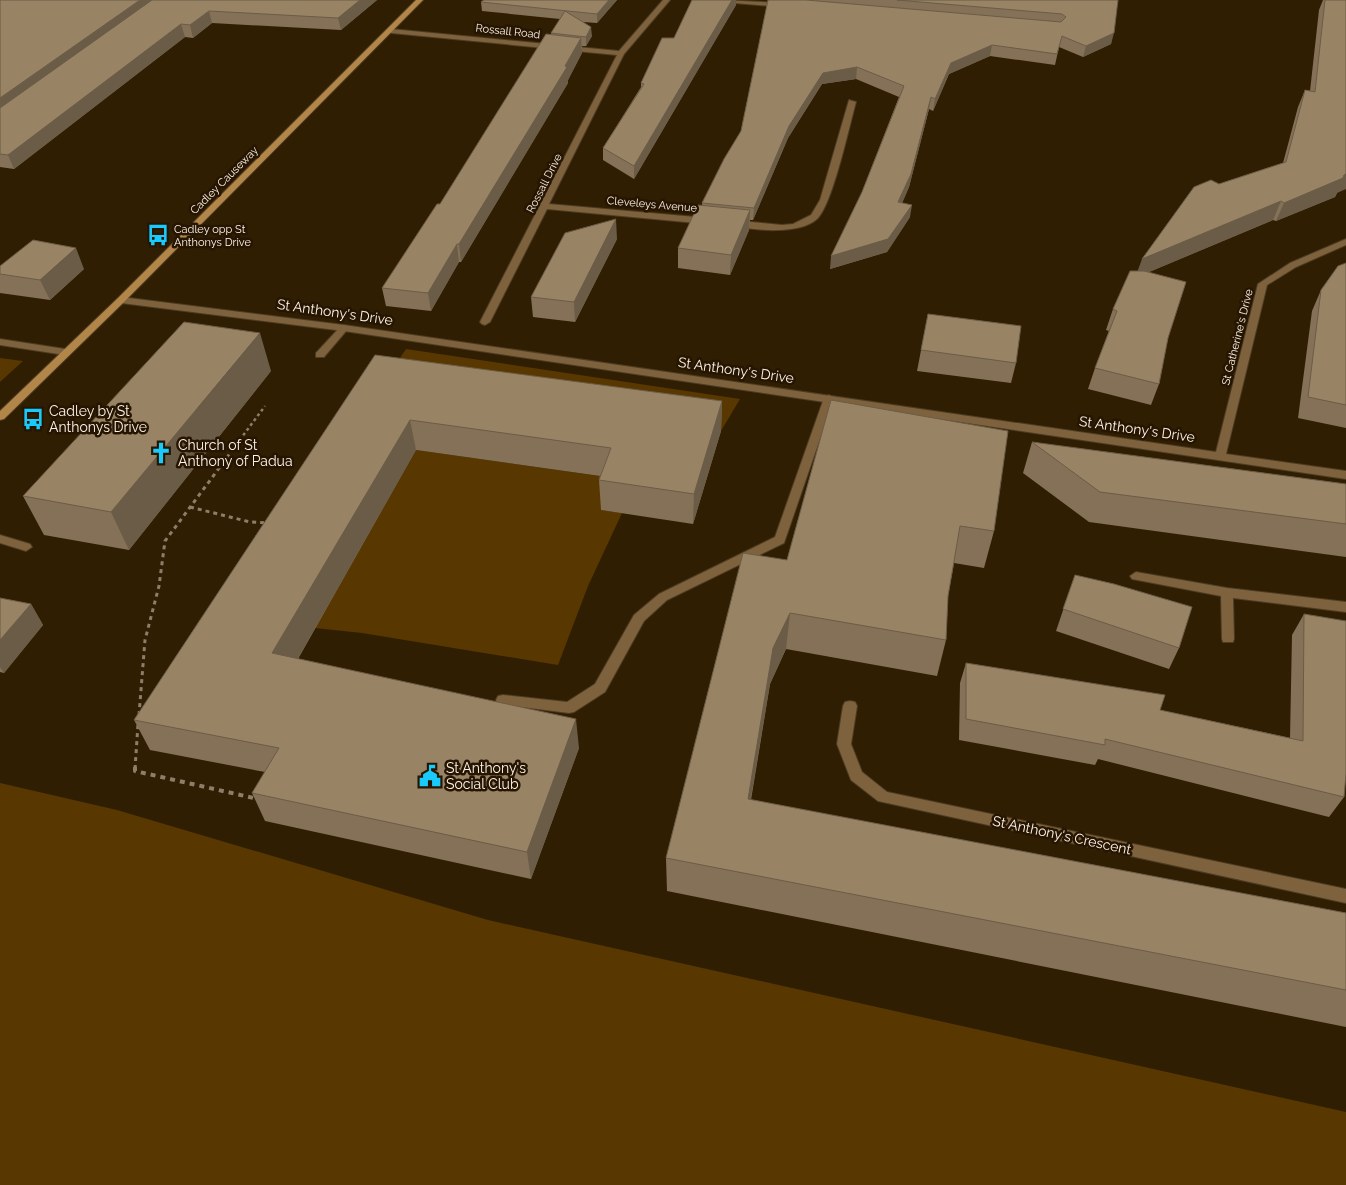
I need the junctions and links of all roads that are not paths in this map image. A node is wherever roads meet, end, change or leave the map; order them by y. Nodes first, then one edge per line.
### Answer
1 (420, 0) edge
2 (667, 0) edge
3 (722, 0) edge
4 (792, 6) edge
5 (391, 31) junction
6 (622, 53) junction
7 (852, 102) dead end
8 (545, 206) junction
9 (713, 221) edge
10 (723, 222) edge
11 (1346, 242) edge
12 (121, 300) junction
13 (485, 322) dead end
14 (344, 328) junction
15 (0, 342) edge
16 (65, 352) junction
17 (320, 355) dead end
18 (829, 398) junction
19 (0, 417) edge
20 (1220, 457) junction
21 (1346, 475) edge
22 (0, 539) edge
23 (26, 547) dead end
24 (1136, 576) dead end
25 (1227, 593) junction
26 (1346, 607) edge
27 (1228, 639) dead end
28 (503, 700) dead end
29 (850, 706) dead end
30 (1346, 896) edge

1 - 5 street, Cadley Causeway
2 - 6 street, Rossall Drive
3 - 4 street
5 - 6 street, Rossall Road
5 - 12 street, Cadley Causeway
6 - 8 street, Rossall Drive
7 - 10 street
8 - 9 street, Cleveleys Avenue
8 - 13 street, Rossall Drive
11 - 20 street, St Catherine's Drive
12 - 14 street, St Anthony's Drive
12 - 16 street, Cadley Causeway
14 - 17 street
14 - 18 street, St Anthony's Drive
15 - 16 street
16 - 19 street, Cadley Causeway
18 - 20 street, St Anthony's Drive
18 - 28 street
20 - 21 street, St Anthony's Drive
22 - 23 street
24 - 25 street
25 - 26 street
25 - 27 street
29 - 30 street, St Anthony's Crescent

